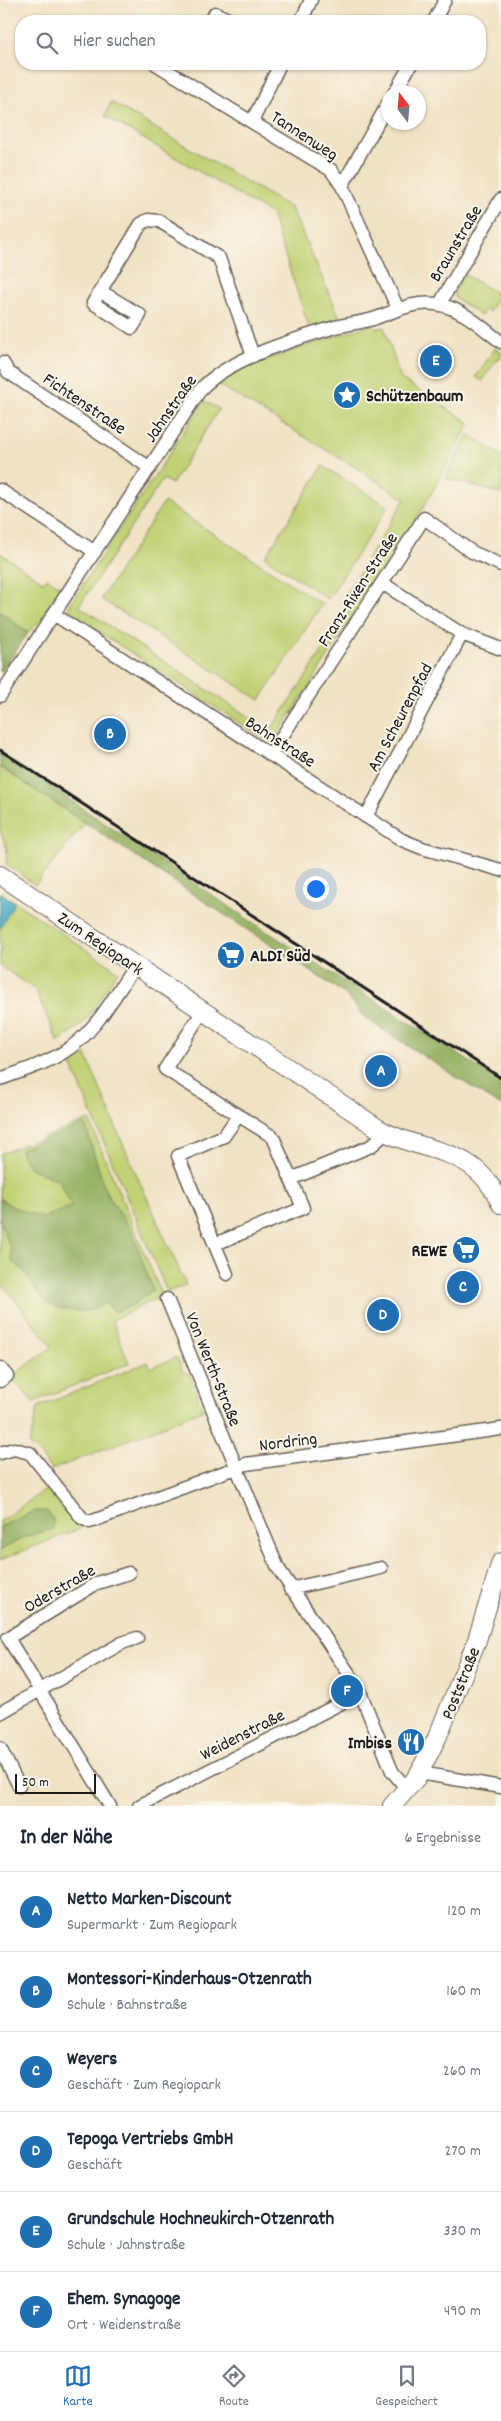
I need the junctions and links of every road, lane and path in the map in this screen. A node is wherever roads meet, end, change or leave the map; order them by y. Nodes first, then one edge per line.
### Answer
1 (311, 0) edge
2 (445, 0) edge
3 (304, 15) edge
4 (437, 15) edge
5 (166, 70) edge
6 (277, 70) edge
7 (408, 70) edge
8 (399, 85) edge
9 (381, 116) edge
10 (252, 122) junction
11 (342, 186) junction
12 (501, 199) edge
13 (100, 291) dead end
14 (439, 305) junction
15 (398, 309) junction
16 (501, 342) edge
17 (253, 356) junction
18 (2, 364) dead end
19 (150, 468) junction
20 (0, 490) edge
21 (95, 552) junction
22 (501, 565) edge
23 (382, 583) junction
24 (55, 615) junction
25 (462, 634) junction
26 (501, 649) edge
27 (0, 696) edge
28 (270, 755) junction
29 (366, 816) junction
30 (501, 870) edge
31 (0, 875) edge
32 (136, 966) junction
33 (203, 1011) junction
34 (0, 1079) edge
35 (238, 1116) junction
36 (386, 1133) junction
37 (291, 1179) junction
38 (501, 1204) edge
39 (215, 1244) junction
40 (227, 1274) dead end
41 (167, 1299) dead end
42 (0, 1368) edge
43 (0, 1381) edge
44 (501, 1429) edge
45 (0, 1453) edge
46 (236, 1467) junction
47 (501, 1562) edge
48 (381, 1568) dead end
49 (129, 1574) dead end
50 (290, 1589) junction
51 (137, 1638) dead end
52 (4, 1640) edge
53 (39, 1690) junction
54 (361, 1693) junction
55 (0, 1713) edge
56 (0, 1748) edge
57 (420, 1772) junction
58 (19, 1786) dead end
59 (501, 1787) edge
60 (407, 1789) junction
61 (110, 1806) edge
62 (139, 1806) edge
63 (392, 1806) edge

1 - 3 street
2 - 4 street
5 - 10 street, Tannenweg
6 - 10 street
7 - 8 street
9 - 11 street
10 - 11 street, Tannenweg
11 - 15 street, Tannenweg
12 - 14 street, Braunstraße
13 - 17 street
14 - 15 street, Jahnstraße
14 - 16 street, Jahnstraße
15 - 17 street, Jahnstraße
17 - 19 street, Jahnstraße
18 - 19 street, Fichtenstraße
19 - 21 street, Jahnstraße
20 - 21 street
21 - 24 street, Jahnstraße
22 - 23 street, Franz-Rixen-Straße
23 - 25 street
23 - 28 street, Franz-Rixen-Straße
24 - 27 street, Jahnstraße
24 - 28 street, Bahnstraße
25 - 26 street
25 - 29 street, Am Scheurenpfad
28 - 29 street, Bahnstraße
29 - 30 street, Bahnstraße
31 - 32 street, Zum Regiopark
32 - 33 street, Zum Regiopark
32 - 34 street
33 - 35 street
33 - 36 street, Zum Regiopark
35 - 37 street
35 - 39 street
36 - 37 street
36 - 38 street, Zum Regiopark
37 - 39 street
39 - 40 street
41 - 46 street, Von Werth-Straße
42 - 43 street
44 - 46 street, Nordring
45 - 46 street, Nordring
46 - 50 street, Von Werth-Straße
47 - 57 street, Poststraße
48 - 50 street
49 - 52 street, Oderstraße
50 - 54 street, Von Werth-Straße
51 - 53 street
52 - 53 street, Oderstraße
53 - 55 street
53 - 61 street, Oderstraße
54 - 60 street, Von Werth-Straße
54 - 62 street, Weidenstraße
56 - 58 street
57 - 59 street
57 - 60 street, Poststraße
60 - 63 street, Poststraße

